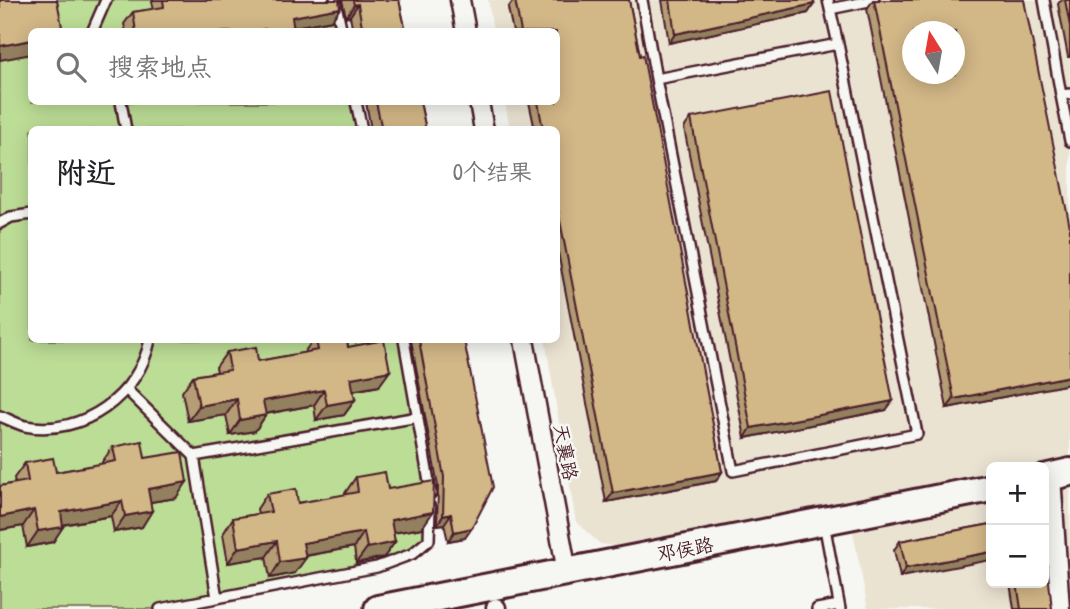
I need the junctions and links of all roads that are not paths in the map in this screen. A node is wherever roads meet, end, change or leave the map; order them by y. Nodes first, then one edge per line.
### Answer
1 (106, 0) edge
2 (335, 0) edge
3 (460, 0) edge
4 (642, 0) edge
5 (874, 0) edge
6 (1044, 0) edge
7 (829, 4) edge
8 (94, 28) edge
9 (341, 28) edge
10 (465, 28) edge
11 (838, 44) junction
12 (656, 79) junction
13 (1066, 94) edge
14 (122, 105) edge
15 (357, 105) edge
16 (480, 105) edge
17 (125, 126) edge
18 (361, 126) edge
19 (483, 126) edge
20 (1070, 141) edge
21 (28, 215) edge
22 (0, 223) edge
23 (149, 343) edge
24 (405, 343) edge
25 (525, 343) edge
26 (127, 390) junction
27 (0, 416) edge
28 (418, 417) junction
29 (194, 456) junction
30 (1055, 476) edge
31 (986, 489) edge
32 (823, 522) junction
33 (567, 572) junction
34 (216, 598) junction
35 (839, 607) edge
36 (160, 609) edge
37 (378, 609) edge
38 (817, 609) edge
39 (1060, 609) edge

1 - 8 lane
2 - 9 lane
3 - 10 street
4 - 12 lane
5 - 7 lane
6 - 13 lane
7 - 11 lane
11 - 12 lane
11 - 12 lane
13 - 20 lane
14 - 17 lane
15 - 18 lane
16 - 19 street
21 - 22 lane
23 - 26 lane
24 - 28 lane
25 - 33 street, 天襄路
26 - 27 lane
26 - 29 lane
28 - 29 lane
28 - 34 lane
29 - 34 lane
30 - 39 street
31 - 32 street, 邓侯路
32 - 33 street, 邓侯路
32 - 35 lane
33 - 37 street, 邓侯路
34 - 36 lane
35 - 38 lane

